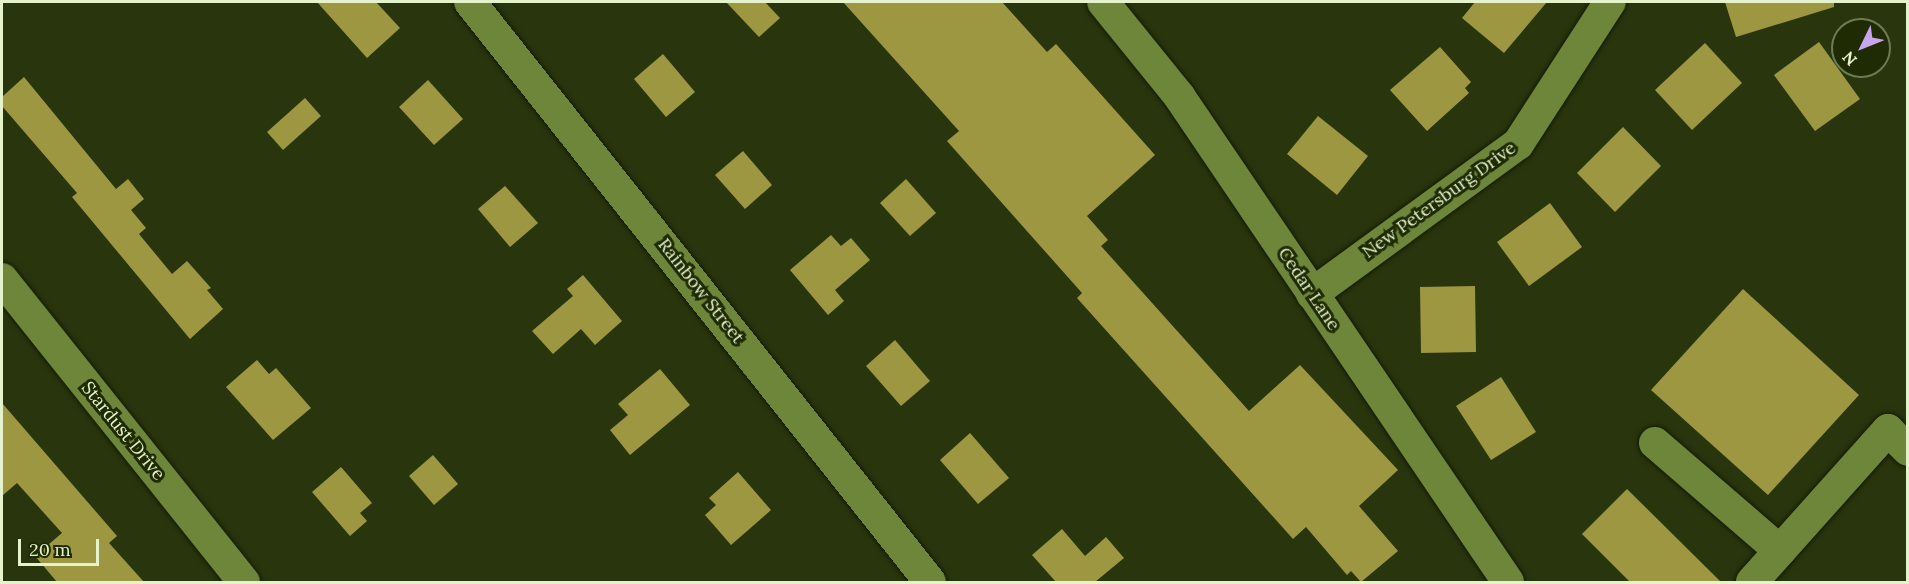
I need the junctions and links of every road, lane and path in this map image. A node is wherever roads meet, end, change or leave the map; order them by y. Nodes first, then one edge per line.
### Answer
1 (470, 2) edge
2 (1102, 2) edge
3 (1610, 2) edge
4 (2, 279) edge
5 (1312, 294) junction
6 (1655, 443) dead end
7 (1908, 450) edge
8 (1780, 551) junction
9 (244, 582) edge
10 (930, 582) edge
11 (1508, 582) edge
12 (1752, 582) edge

1 - 10 street, Rainbow Street
2 - 5 street, Cedar Lane
3 - 5 street, New Petersburg Drive
4 - 9 street, Stardust Drive
5 - 11 street, Cedar Lane
6 - 8 street
7 - 8 street
8 - 12 street

